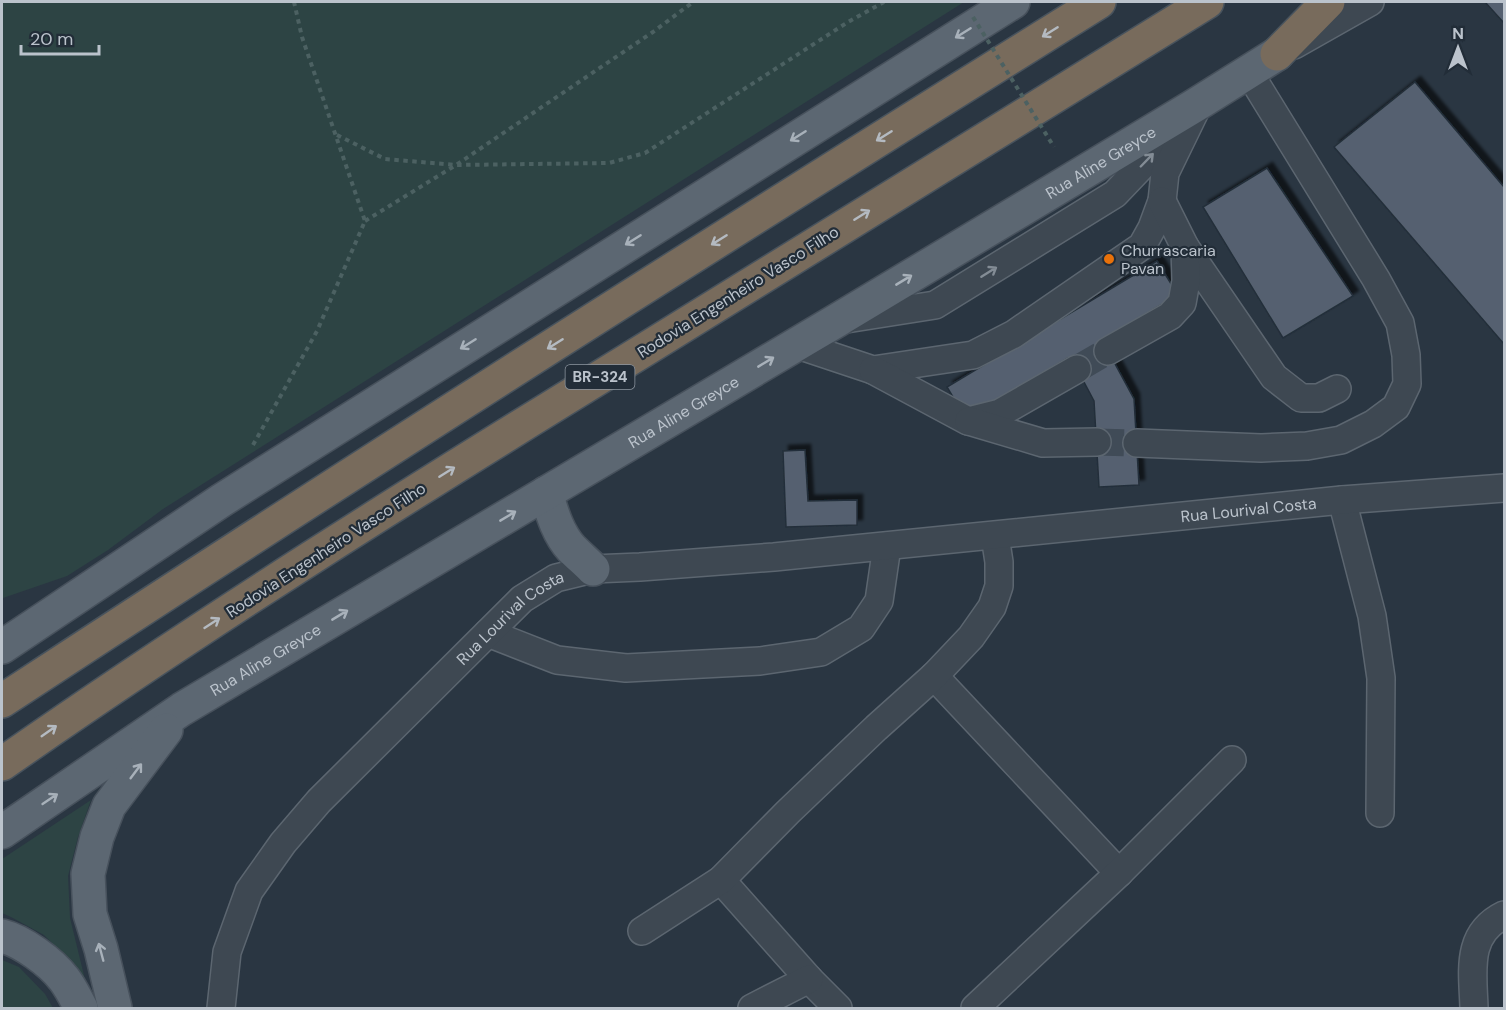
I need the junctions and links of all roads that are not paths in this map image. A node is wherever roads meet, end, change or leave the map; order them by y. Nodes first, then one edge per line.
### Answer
1 (1013, 2) edge
2 (1099, 2) edge
3 (1207, 2) edge
4 (1328, 2) edge
5 (1370, 2) edge
6 (1277, 54) junction
7 (1248, 71) junction
8 (1195, 110) junction
9 (1162, 201) junction
10 (1185, 247) junction
11 (795, 344) junction
12 (1108, 351) tunnel mouth
13 (1077, 369) tunnel mouth
14 (873, 370) junction
15 (1337, 389) dead end
16 (968, 421) junction
17 (1097, 442) tunnel mouth
18 (1137, 443) tunnel mouth
19 (1504, 488) edge
20 (546, 493) junction
21 (1342, 500) junction
22 (995, 536) junction
23 (887, 546) junction
24 (593, 568) junction
25 (83, 593) junction
26 (2, 626) edge
27 (488, 633) junction
28 (2, 647) edge
29 (934, 676) junction
30 (2, 701) edge
31 (182, 709) junction
32 (1232, 760) dead end
33 (2, 764) edge
34 (1380, 813) dead end
35 (2, 832) edge
36 (1119, 873) junction
37 (721, 880) junction
38 (1504, 915) edge
39 (642, 931) dead end
40 (2, 936) edge
41 (809, 978) junction
42 (81, 1008) edge
43 (115, 1008) edge
44 (221, 1008) edge
45 (752, 1008) edge
46 (838, 1008) edge
47 (975, 1008) edge
48 (1474, 1008) edge

1 -> 25 main road
2 -> 30 highway, BR-324
33 -> 3 highway, Rodovia Engenheiro Vasco Filho / BR-324
4 - 6 highway
5 - 6 street, Rua Aline Greyce
6 - 7 main road, Rua Aline Greyce
7 - 8 main road, Rua Aline Greyce
7 - 18 street
8 - 9 street
11 -> 8 main road, Rua Aline Greyce
9 - 10 street
9 - 14 street
10 - 12 street
10 - 15 street
11 - 14 street
20 -> 11 main road, Rua Aline Greyce
13 - 16 street
14 - 16 street
16 - 17 street
19 - 21 street, Rua Lourival Costa
20 - 24 main road
31 -> 20 main road, Rua Aline Greyce
21 - 22 street, Rua Lourival Costa
21 - 34 street
22 - 23 street, Rua Lourival Costa
22 - 29 street
23 - 24 street, Rua Lourival Costa
23 - 27 street
24 - 27 street, Rua Lourival Costa
25 - 26 main road
25 - 28 main road
27 - 44 street, Rua Lourival Costa
29 - 36 street
29 - 37 street
35 -> 31 main road, Rua Aline Greyce
43 -> 31 main road
32 - 36 street
36 - 47 street
37 - 39 street
37 - 41 street
38 - 48 street
40 - 42 main road
41 - 45 street
41 - 46 street

